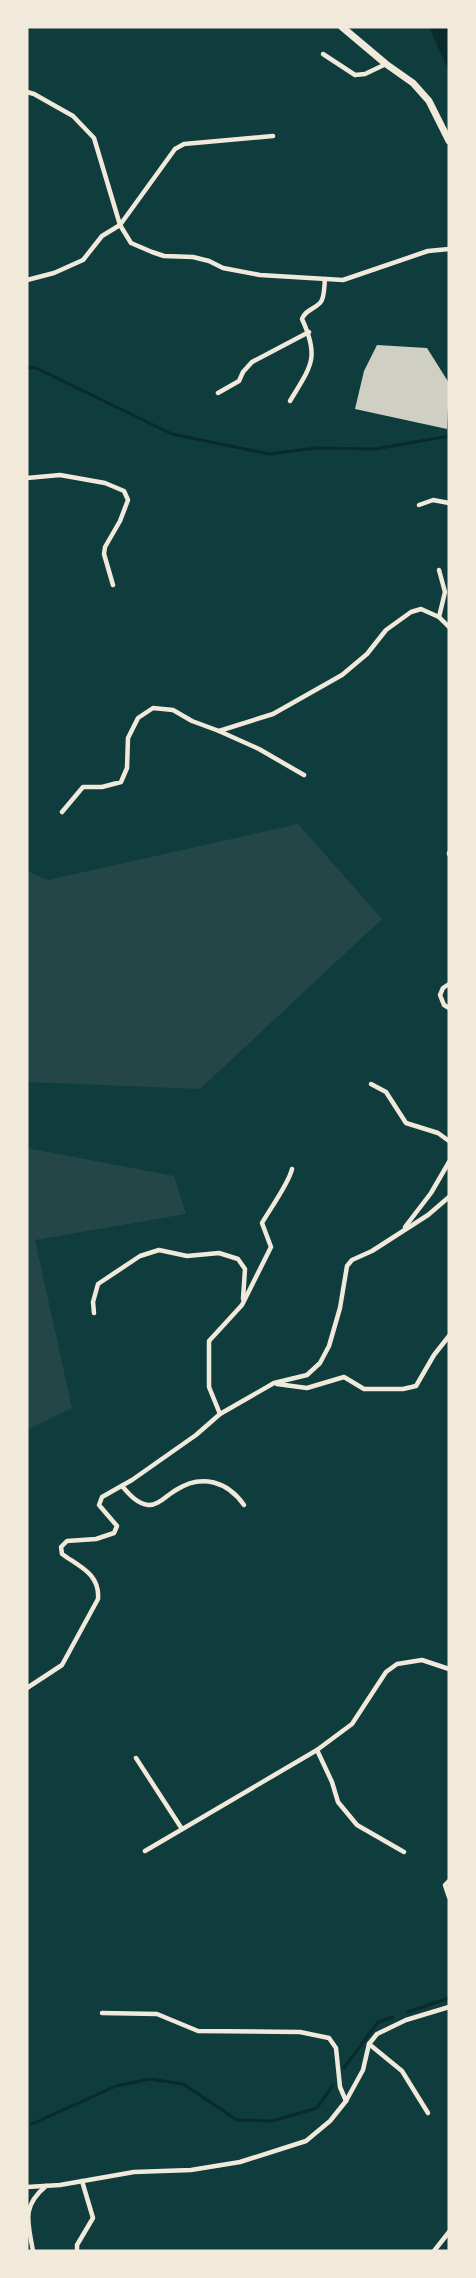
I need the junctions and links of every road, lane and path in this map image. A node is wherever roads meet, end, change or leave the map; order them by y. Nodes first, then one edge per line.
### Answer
1 (342, 27) edge
2 (323, 54) dead end
3 (386, 64) junction
4 (27, 92) edge
5 (273, 136) dead end
6 (449, 141) edge
7 (120, 225) junction
8 (449, 249) edge
9 (325, 279) junction
10 (27, 280) edge
11 (309, 332) junction
12 (218, 393) dead end
13 (290, 401) dead end
14 (27, 478) edge
15 (449, 503) edge
16 (419, 505) dead end
17 (439, 570) dead end
18 (113, 585) dead end
19 (439, 617) junction
20 (449, 627) edge
21 (219, 731) junction
22 (304, 775) dead end
23 (62, 812) dead end
24 (449, 984) edge
25 (449, 1008) edge
26 (371, 1084) dead end
27 (449, 1141) edge
28 (449, 1162) edge
29 (292, 1169) dead end
30 (449, 1197) edge
31 (403, 1229) junction
32 (242, 1305) junction
33 (94, 1313) dead end
34 (449, 1336) edge
35 (274, 1383) junction
36 (220, 1414) junction
37 (122, 1486) junction
38 (244, 1505) dead end
39 (449, 1669) edge
40 (27, 1688) edge
41 (317, 1750) junction
42 (136, 1758) dead end
43 (182, 1829) junction
44 (145, 1851) dead end
45 (404, 1852) dead end
46 (449, 1881) edge
47 (449, 1897) edge
48 (449, 2007) edge
49 (102, 2013) dead end
50 (369, 2044) junction
51 (346, 2101) junction
52 (428, 2113) dead end
53 (82, 2181) junction
54 (46, 2186) junction
55 (27, 2187) edge
56 (449, 2232) edge
57 (33, 2251) edge
58 (77, 2251) edge
59 (435, 2251) edge

1 - 3 main road
2 - 3 street
3 - 6 main road
4 - 7 street
5 - 7 street
7 - 9 street
7 - 10 street
8 - 9 street
9 - 11 street
11 - 12 street
11 - 13 street
14 - 18 street
15 - 16 street
17 - 19 street
19 - 20 street
19 - 21 street
21 - 22 street
21 - 23 street
24 - 25 street
26 - 27 street
28 - 31 street
29 - 32 street
30 - 31 street
31 - 35 street
32 - 33 street
32 - 36 street
34 - 35 street
35 - 36 street
36 - 37 street
37 - 38 street
37 - 40 street
39 - 41 street
41 - 43 street
41 - 45 street
42 - 43 street
43 - 44 street
46 - 47 street
48 - 50 street
49 - 51 street
50 - 51 street
50 - 52 street
51 - 53 street
53 - 54 street
53 - 58 street
54 - 55 street
54 - 57 street
56 - 59 street

